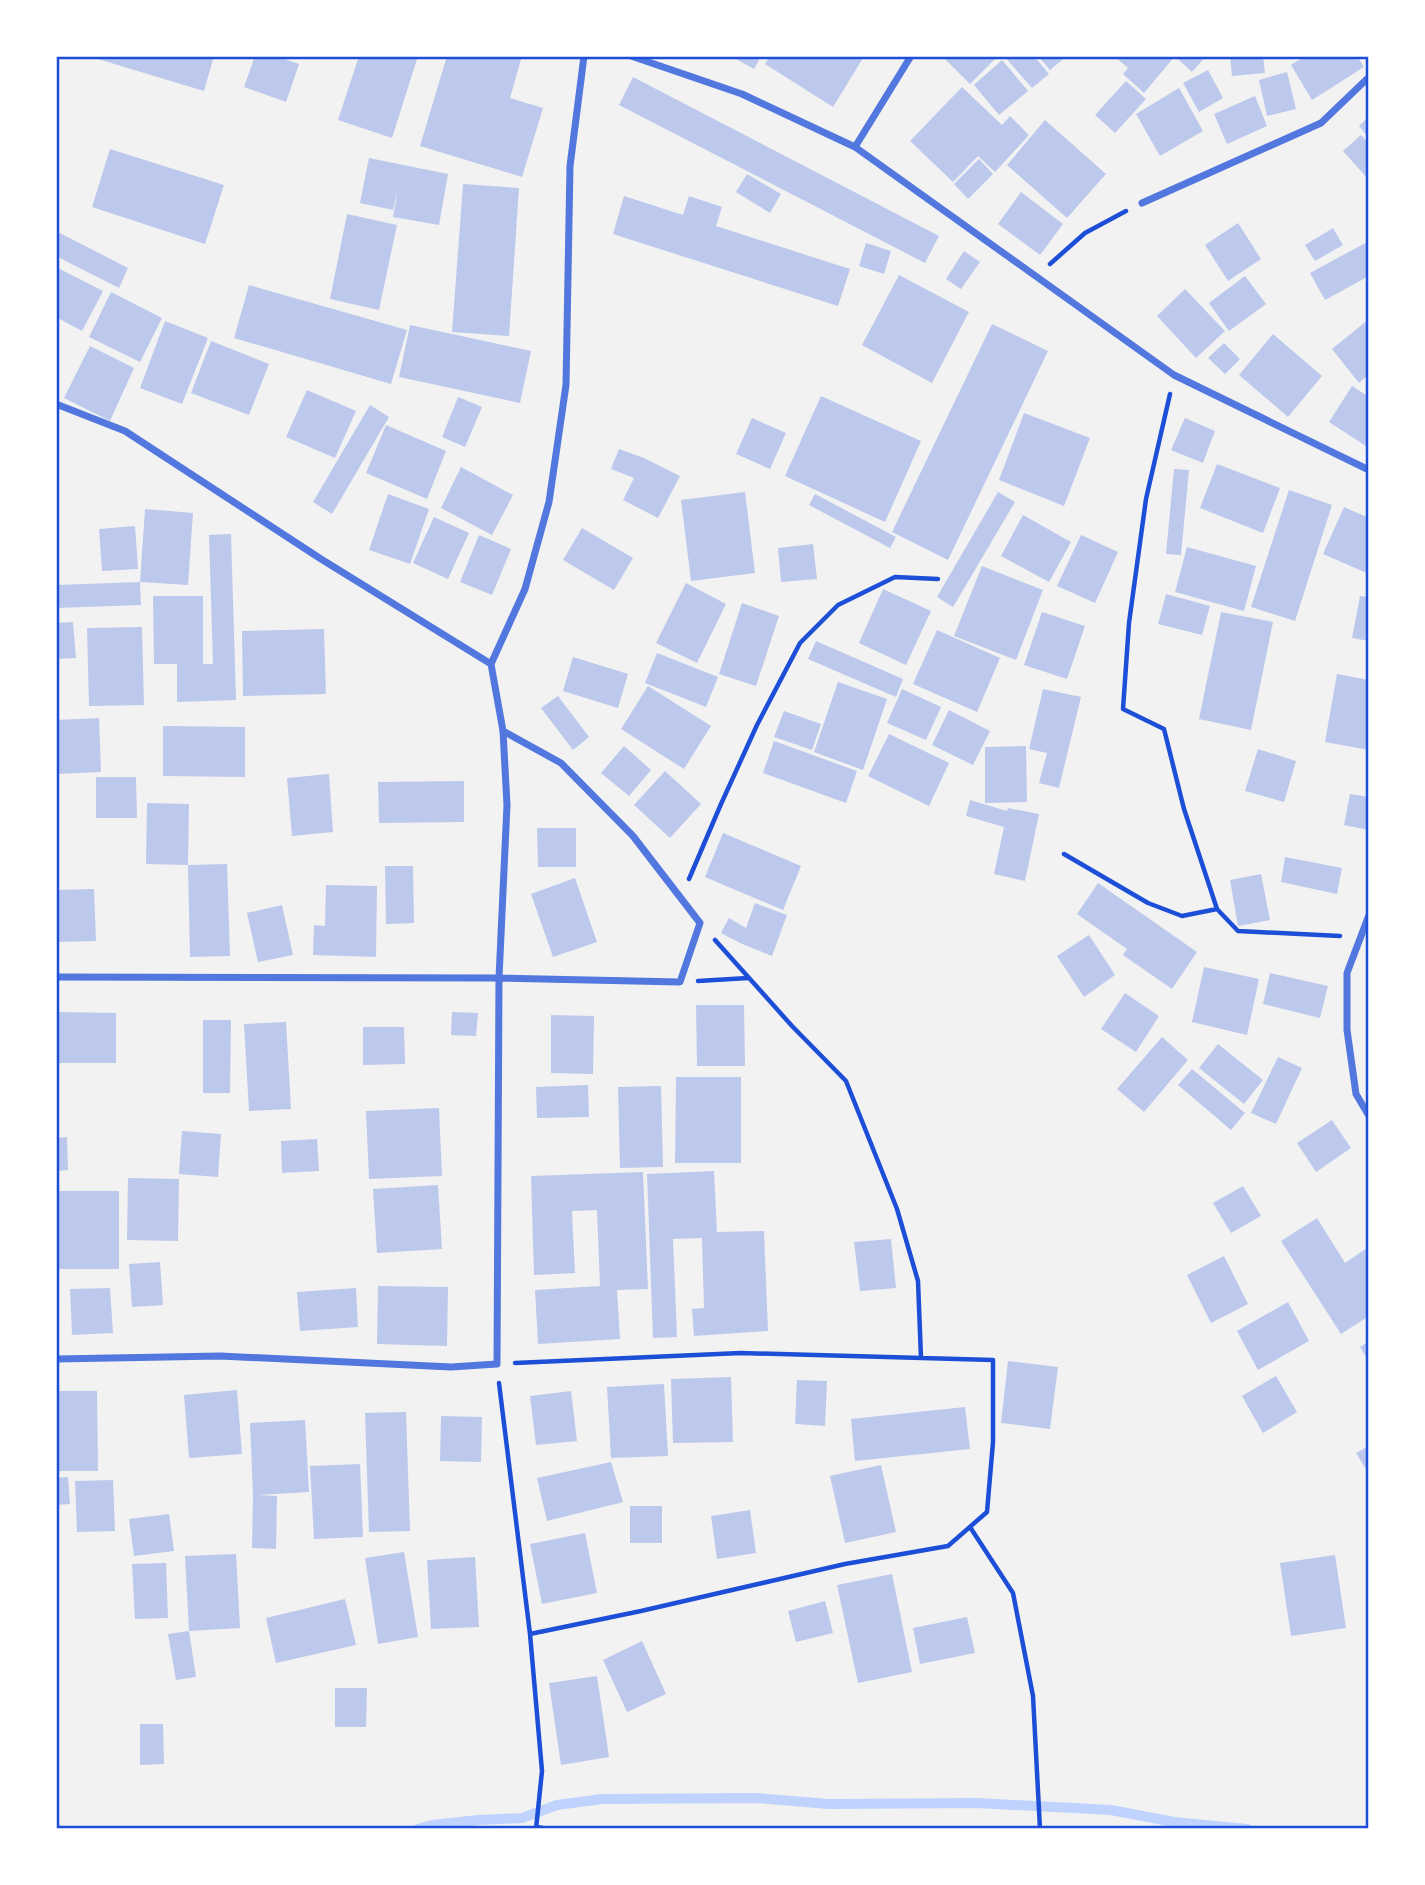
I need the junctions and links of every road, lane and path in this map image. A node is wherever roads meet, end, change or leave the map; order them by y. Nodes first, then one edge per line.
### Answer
1 (584, 56) edge
2 (631, 56) edge
3 (911, 56) edge
4 (1369, 77) edge
5 (855, 147) junction
6 (1142, 203) joint
7 (1036, 277) junction
8 (1174, 375) junction
9 (56, 404) edge
10 (1369, 470) edge
11 (938, 579) dead end
12 (491, 664) junction
13 (503, 730) junction
14 (1064, 854) dead end
15 (681, 899) junction
16 (1217, 909) junction
17 (1369, 915) edge
18 (699, 923) junction
19 (1361, 937) junction
20 (56, 977) edge
21 (499, 978) junction
22 (748, 978) junction
23 (680, 982) junction
24 (1369, 1116) edge
25 (921, 1358) junction
26 (56, 1359) edge
27 (497, 1364) junction
28 (970, 1527) junction
29 (530, 1634) junction
30 (536, 1828) edge
31 (548, 1829) edge
32 (1040, 1829) edge

1 - 12 street
2 - 5 street
3 - 5 street
4 - 6 street
5 - 7 street
6 - 7 path
7 - 8 street
8 - 10 street
8 - 16 path
9 - 12 street
11 - 15 path
12 - 13 street
13 - 15 street
13 - 21 street
14 - 16 path
15 - 18 street
16 - 19 path
17 - 19 street
18 - 22 path
18 - 23 street
19 - 24 street
20 - 21 street
21 - 23 street
21 - 27 street
22 - 23 path
22 - 25 path
25 - 27 path
25 - 28 path
26 - 27 street
27 - 29 path
28 - 29 path
28 - 32 path
29 - 30 path
30 - 31 path

